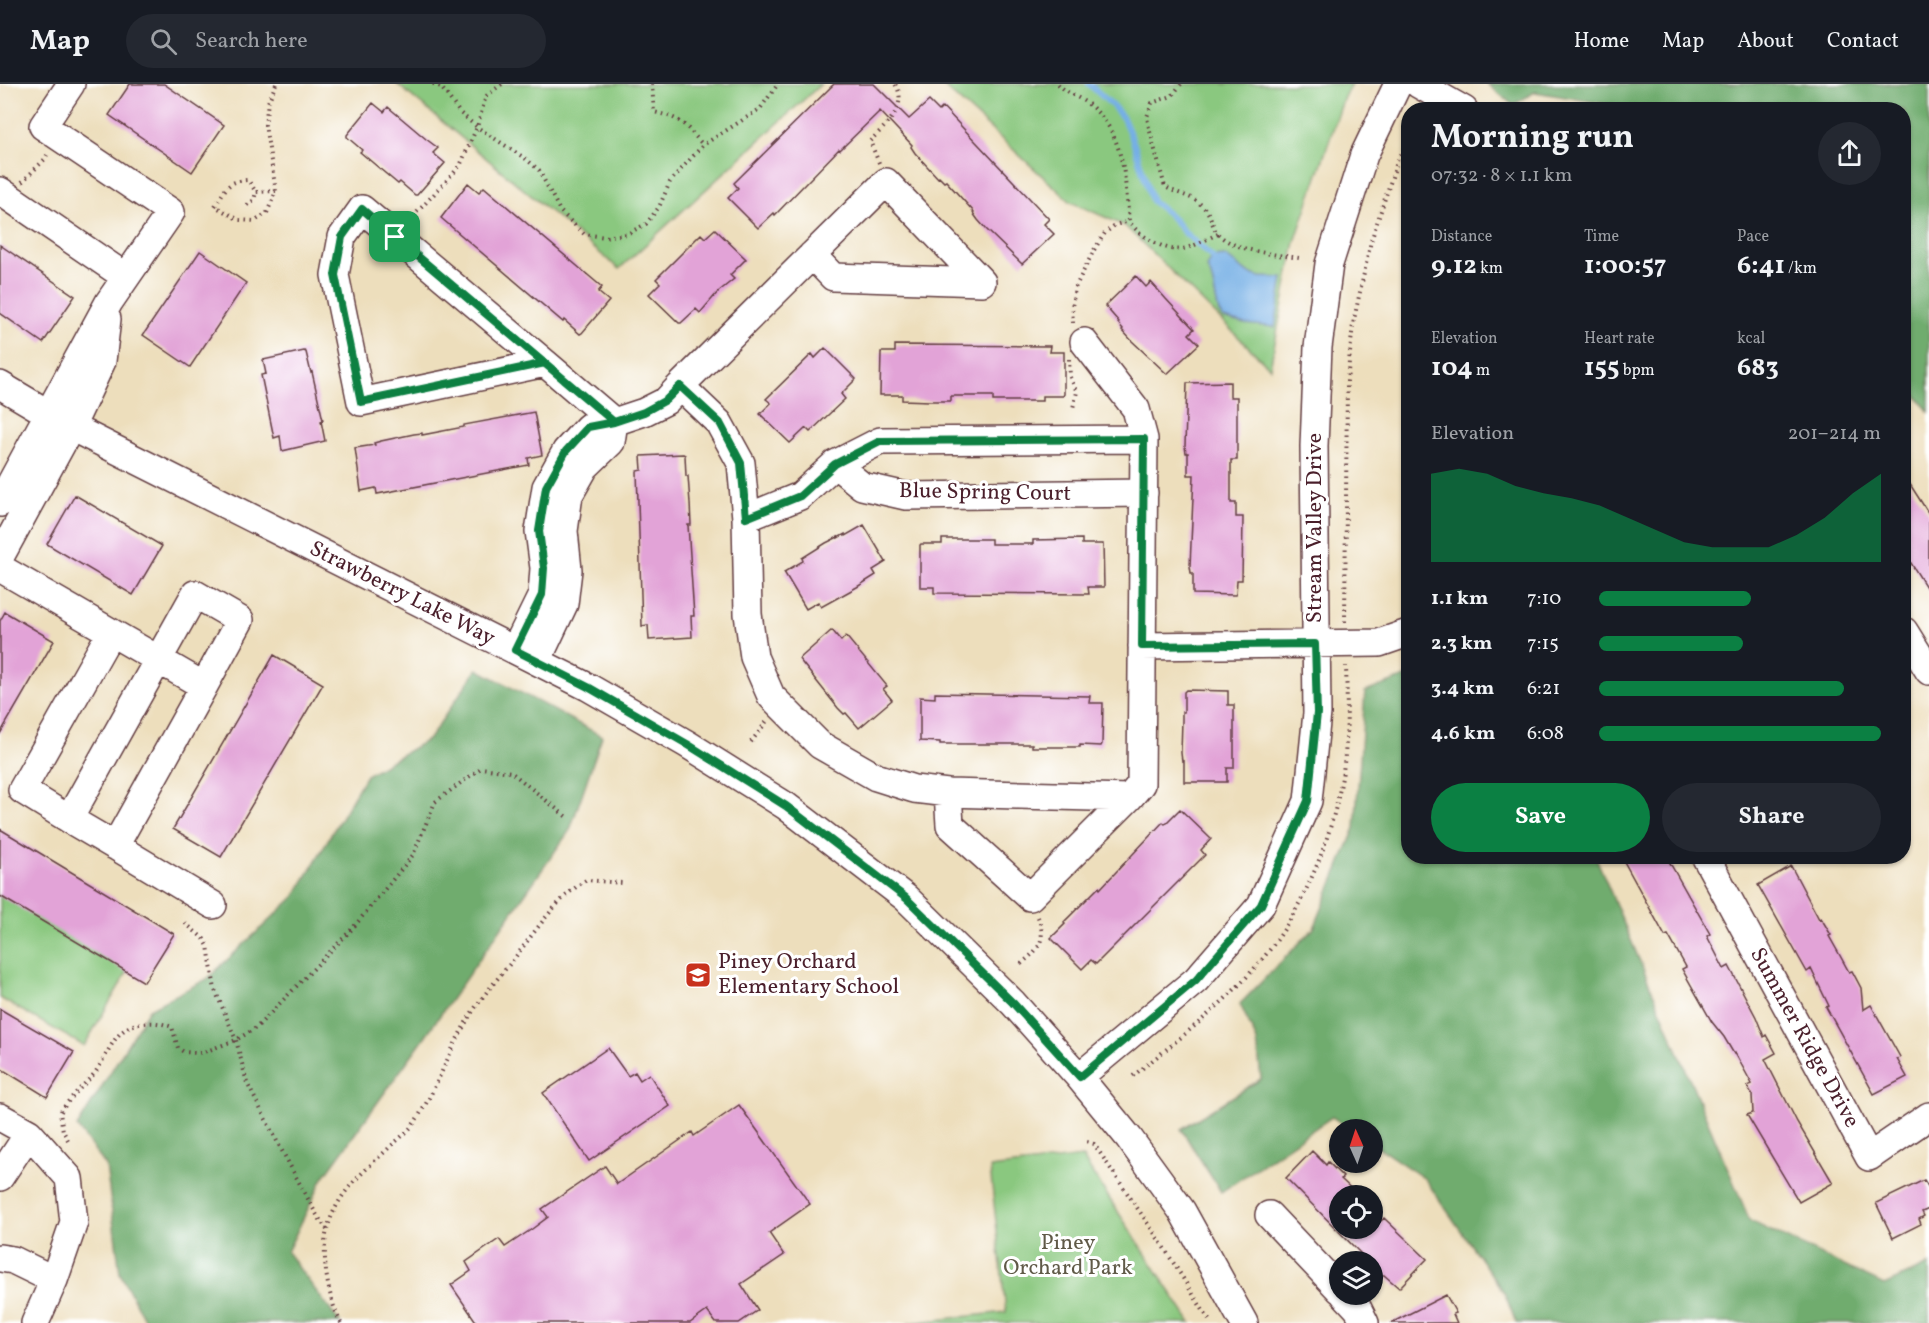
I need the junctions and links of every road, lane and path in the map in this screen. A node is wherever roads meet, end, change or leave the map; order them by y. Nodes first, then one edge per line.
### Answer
1 (71, 84) edge
2 (276, 84) edge
3 (433, 84) edge
4 (502, 84) edge
5 (652, 84) edge
6 (778, 84) edge
7 (895, 84) edge
8 (1058, 84) edge
9 (1181, 84) edge
10 (1398, 84) edge
11 (1418, 84) edge
12 (1450, 102) edge
13 (477, 127) junction
14 (703, 145) junction
15 (48, 152) dead end
16 (1401, 155) edge
17 (886, 182) junction
18 (10, 188) edge
19 (276, 191) junction
20 (256, 192) junction
21 (247, 205) dead end
22 (1129, 221) junction
23 (1218, 234) junction
24 (395, 237) junction
25 (812, 255) junction
26 (1299, 258) dead end
27 (126, 277) junction
28 (1076, 341) junction
29 (545, 363) junction
30 (0, 385) edge
31 (680, 386) junction
32 (1073, 408) dead end
33 (59, 421) junction
34 (614, 422) junction
35 (1144, 439) junction
36 (835, 464) junction
37 (1144, 493) junction
38 (0, 503) edge
39 (746, 518) junction
40 (0, 556) edge
41 (0, 568) edge
42 (1345, 628) dead end
43 (111, 632) junction
44 (1401, 635) edge
45 (1315, 644) junction
46 (1142, 646) junction
47 (1911, 646) edge
48 (526, 656) junction
49 (158, 659) junction
50 (1929, 671) edge
51 (204, 686) junction
52 (948, 793) junction
53 (1130, 798) junction
54 (568, 818) dead end
55 (69, 819) junction
56 (115, 846) junction
57 (1709, 864) edge
58 (622, 883) dead end
59 (1030, 897) junction
60 (213, 905) dead end
61 (185, 923) dead end
62 (1021, 964) dead end
63 (236, 1040) junction
64 (1080, 1077) junction
65 (1929, 1116) edge
66 (0, 1117) edge
67 (29, 1133) junction
68 (1088, 1142) dead end
69 (71, 1145) dead end
70 (0, 1177) edge
71 (1269, 1215) dead end
72 (327, 1230) junction
73 (0, 1258) edge
74 (1329, 1278) edge
75 (54, 1280) junction
76 (1354, 1305) edge
77 (35, 1323) edge
78 (341, 1323) edge
79 (1211, 1323) edge
80 (1244, 1323) edge
81 (1365, 1323) edge

1 - 27 street
2 - 19 path
3 - 13 path
4 - 13 path
5 - 14 path
6 - 14 path
7 - 17 path
8 - 22 path
9 - 23 path
10 - 45 street, Stream Valley Drive
11 - 12 street
13 - 14 path
13 - 24 path
15 - 18 path
16 - 42 path
17 - 25 street
17 - 25 street
18 - 27 street
19 - 20 path
19 - 20 path
20 - 21 path
22 - 23 path
22 - 28 path
23 - 26 path
24 - 29 street
24 - 29 street
25 - 31 street
27 - 33 street
28 - 32 path
28 - 35 street
29 - 34 street
30 - 33 street, Strawberry Lake Way
31 - 34 street
31 - 39 street
33 - 38 street
33 - 40 street
33 - 48 street, Strawberry Lake Way
34 - 48 street
35 - 36 street
35 - 37 street
36 - 37 street, Blue Spring Court
36 - 39 street
37 - 46 street
39 - 52 street
41 - 43 street
43 - 49 street
43 - 55 street
44 - 45 street
45 - 46 street
45 - 64 street, Stream Valley Drive
46 - 53 street
47 - 50 street
48 - 64 street, Strawberry Lake Way
49 - 51 street
49 - 51 street
49 - 55 street
51 - 56 street
52 - 53 street
52 - 59 street
53 - 59 street
54 - 63 path
55 - 56 street
56 - 60 street
57 - 65 street, Summer Ridge Drive
58 - 72 path
59 - 62 path
61 - 63 path
63 - 69 path
63 - 72 path
64 - 80 street, Strawberry Lake Way
66 - 67 street
67 - 70 street
67 - 75 street
68 - 79 path
71 - 74 street
72 - 78 path
73 - 75 street
75 - 77 street
76 - 81 street

